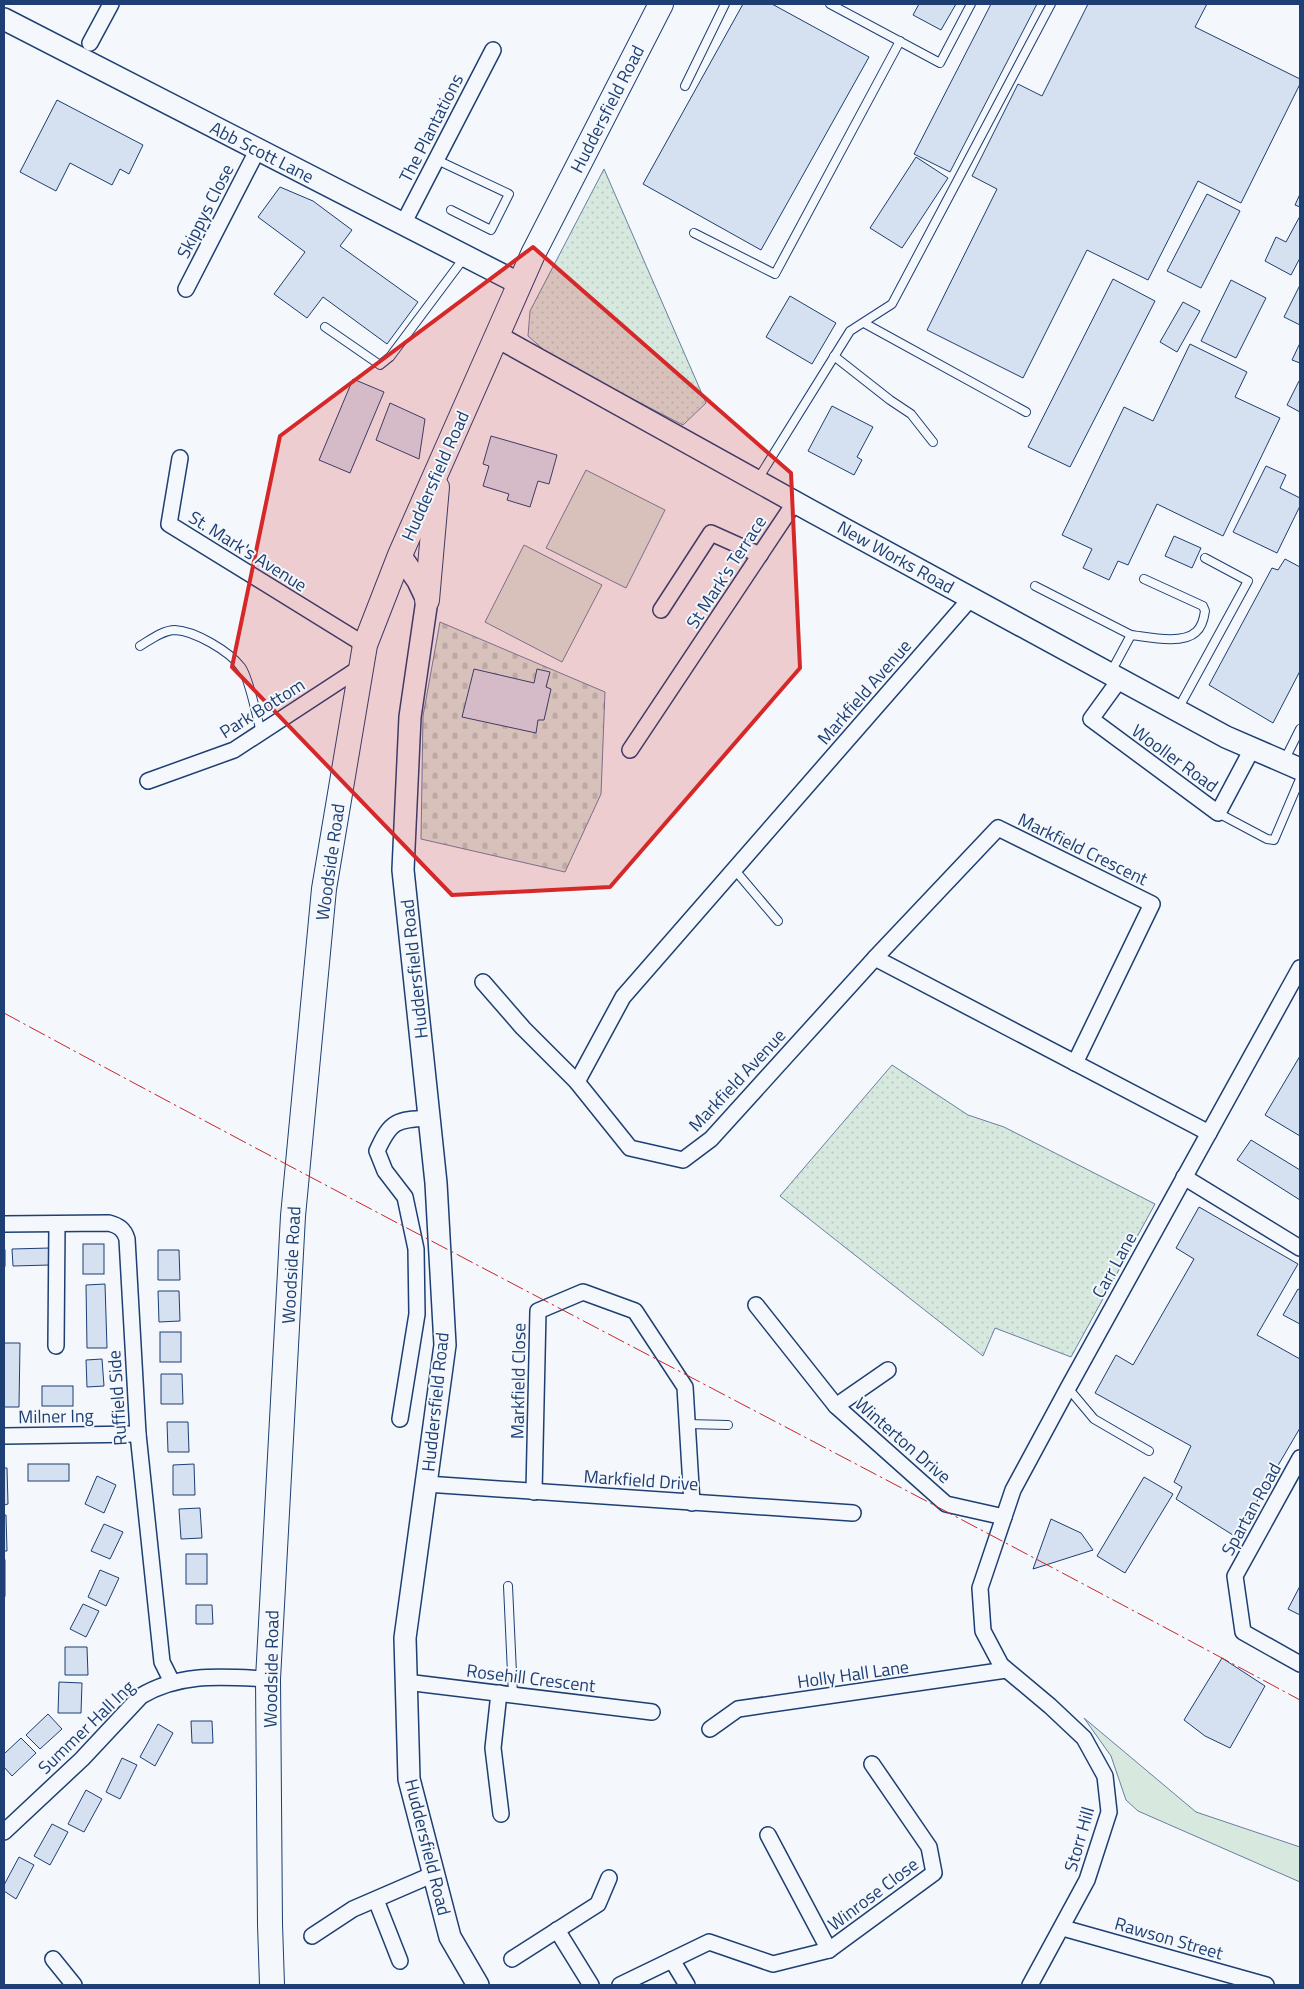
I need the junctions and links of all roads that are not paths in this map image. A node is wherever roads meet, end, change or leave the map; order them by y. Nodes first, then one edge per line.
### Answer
1 (111, 4) edge
2 (660, 4) edge
3 (725, 4) edge
4 (830, 4) edge
5 (971, 4) edge
6 (1051, 4) edge
7 (4, 19) edge
8 (900, 41) junction
9 (90, 43) dead end
10 (493, 50) dead end
11 (685, 86) dead end
12 (258, 150) junction
13 (437, 160) junction
14 (451, 210) dead end
15 (403, 224) junction
16 (694, 232) dead end
17 (466, 256) junction
18 (520, 284) junction
19 (186, 289) dead end
20 (864, 323) junction
21 (325, 327) dead end
22 (496, 336) junction
23 (834, 356) junction
24 (1026, 412) dead end
25 (933, 442) dead end
26 (180, 458) dead end
27 (439, 466) junction
28 (757, 481) junction
29 (795, 502) junction
30 (400, 555) junction
31 (760, 555) junction
32 (1205, 558) dead end
33 (1144, 579) dead end
34 (1035, 586) dead end
35 (971, 598) junction
36 (427, 600) junction
37 (661, 610) dead end
38 (1131, 635) junction
39 (140, 646) dead end
40 (363, 656) junction
41 (1115, 676) junction
42 (1177, 710) junction
43 (1300, 730) edge
44 (262, 733) junction
45 (1252, 749) junction
46 (630, 750) dead end
47 (1292, 766) edge
48 (1300, 779) edge
49 (148, 781) dead end
50 (1218, 813) junction
51 (734, 869) junction
52 (778, 921) dead end
53 (876, 958) junction
54 (1300, 968) edge
55 (483, 982) dead end
56 (1075, 1063) junction
57 (577, 1082) junction
58 (430, 1118) junction
59 (1209, 1133) junction
60 (1184, 1177) junction
61 (4, 1224) edge
62 (57, 1224) junction
63 (1300, 1248) edge
64 (756, 1305) dead end
65 (56, 1346) dead end
66 (888, 1370) dead end
67 (1068, 1388) junction
68 (836, 1406) junction
69 (400, 1419) dead end
70 (687, 1424) junction
71 (728, 1425) dead end
72 (138, 1434) junction
73 (4, 1436) edge
74 (1149, 1451) dead end
75 (1300, 1458) edge
76 (426, 1484) junction
77 (534, 1492) junction
78 (692, 1503) junction
79 (853, 1514) dead end
80 (1004, 1517) junction
81 (508, 1586) dead end
82 (980, 1588) joint
83 (1300, 1664) edge
84 (1006, 1670) junction
85 (268, 1679) junction
86 (172, 1682) junction
87 (406, 1682) junction
88 (506, 1694) junction
89 (652, 1712) dead end
90 (710, 1728) dead end
91 (872, 1764) dead end
92 (502, 1814) dead end
93 (4, 1832) edge
94 (768, 1835) dead end
95 (434, 1874) junction
96 (609, 1878) dead end
97 (376, 1900) junction
98 (1063, 1928) junction
99 (557, 1930) junction
100 (312, 1936) dead end
101 (829, 1950) junction
102 (53, 1959) dead end
103 (512, 1959) dead end
104 (672, 1960) junction
105 (400, 1961) dead end
106 (74, 1985) edge
107 (272, 1985) edge
108 (478, 1985) edge
109 (590, 1985) edge
110 (620, 1985) edge
111 (687, 1985) edge
112 (1030, 1985) edge
113 (1266, 1985) edge

1 - 9 street
2 - 18 main road, Huddersfield Road
3 - 11 lane
4 - 8 lane
5 - 8 lane
6 - 20 lane
7 - 12 street, Abb Scott Lane
8 - 16 lane
10 - 13 street, The Plantations
12 - 15 street, Abb Scott Lane
12 - 19 street, Skippys Close
13 - 14 lane
13 - 15 street, The Plantations
15 - 17 street, Abb Scott Lane
17 - 18 street, Abb Scott Lane
17 - 21 lane
18 - 22 main road, Huddersfield Road
20 - 23 lane
20 - 24 lane
22 - 27 main road, Huddersfield Road
22 - 28 street, New Works Road
23 - 25 lane
23 - 28 lane
26 - 40 street, St. Mark's Avenue
27 - 30 main road, Huddersfield Road
27 - 36 main road
28 - 29 street, New Works Road
29 - 31 street, St Mark's Terrace
29 - 35 street, New Works Road
30 - 36 street, Huddersfield Road
30 - 40 main road, Woodside Road
31 - 37 street
31 - 46 street, St Mark's Terrace
32 - 42 lane
33 - 38 lane
34 - 38 lane
35 - 41 street, New Works Road
35 - 51 street, Markfield Avenue
36 - 58 street, Huddersfield Road
38 - 41 lane
39 - 44 lane
40 - 44 street, Park Bottom
40 - 85 main road, Woodside Road
41 - 42 street, New Works Road
41 - 50 street, Wooller Road
42 - 45 street, New Works Road
43 - 47 lane
44 - 49 street, Park Bottom
45 - 47 street, New Works Road
45 - 50 street, Wooller Road
48 - 50 lane
51 - 52 lane
51 - 57 street, Markfield Avenue
53 - 56 street
53 - 56 street, Markfield Crescent
53 - 57 street, Markfield Avenue
54 - 59 street, Carr Lane
55 - 57 street
56 - 59 street
58 - 69 street
58 - 76 street, Huddersfield Road
59 - 60 street, Carr Lane
60 - 63 street
60 - 67 street, Carr Lane
61 - 62 street, Ruffield Side
62 - 65 street
62 - 72 street, Ruffield Side
64 - 68 street, Winterton Drive
66 - 68 street, Winterton Drive
67 - 74 lane
67 - 80 street, Carr Lane
68 - 80 street, Winterton Drive
70 - 71 lane
70 - 77 street, Markfield Close
70 - 78 street, Markfield Close
72 - 73 street, Milner Ing
72 - 86 street, Ruffield Side
75 - 83 street, Spartan Road
76 - 77 street, Markfield Drive
76 - 87 street, Huddersfield Road
77 - 78 street, Markfield Drive
78 - 79 street, Markfield Drive
80 - 82 street, Carr Lane
81 - 88 lane
82 - 84 street, Storr Hill
84 - 90 street, Holly Hall Lane
84 - 98 street, Storr Hill
85 - 86 street, Summer Hall Ing
85 - 107 main road, Woodside Road
86 - 93 street, Summer Hall Ing
87 - 88 street, Rosehill Crescent
87 - 95 street, Huddersfield Road
88 - 89 street, Rosehill Crescent
88 - 92 street
91 - 101 street, Winrose Close
94 - 101 street
95 - 97 street
95 - 108 street, Huddersfield Road
96 - 99 street
97 - 100 street
97 - 105 street
98 - 112 street, Storr Hill
98 - 113 street, Rawson Street
99 - 103 street
99 - 109 street
101 - 104 street
102 - 106 street
104 - 110 street
104 - 111 street

